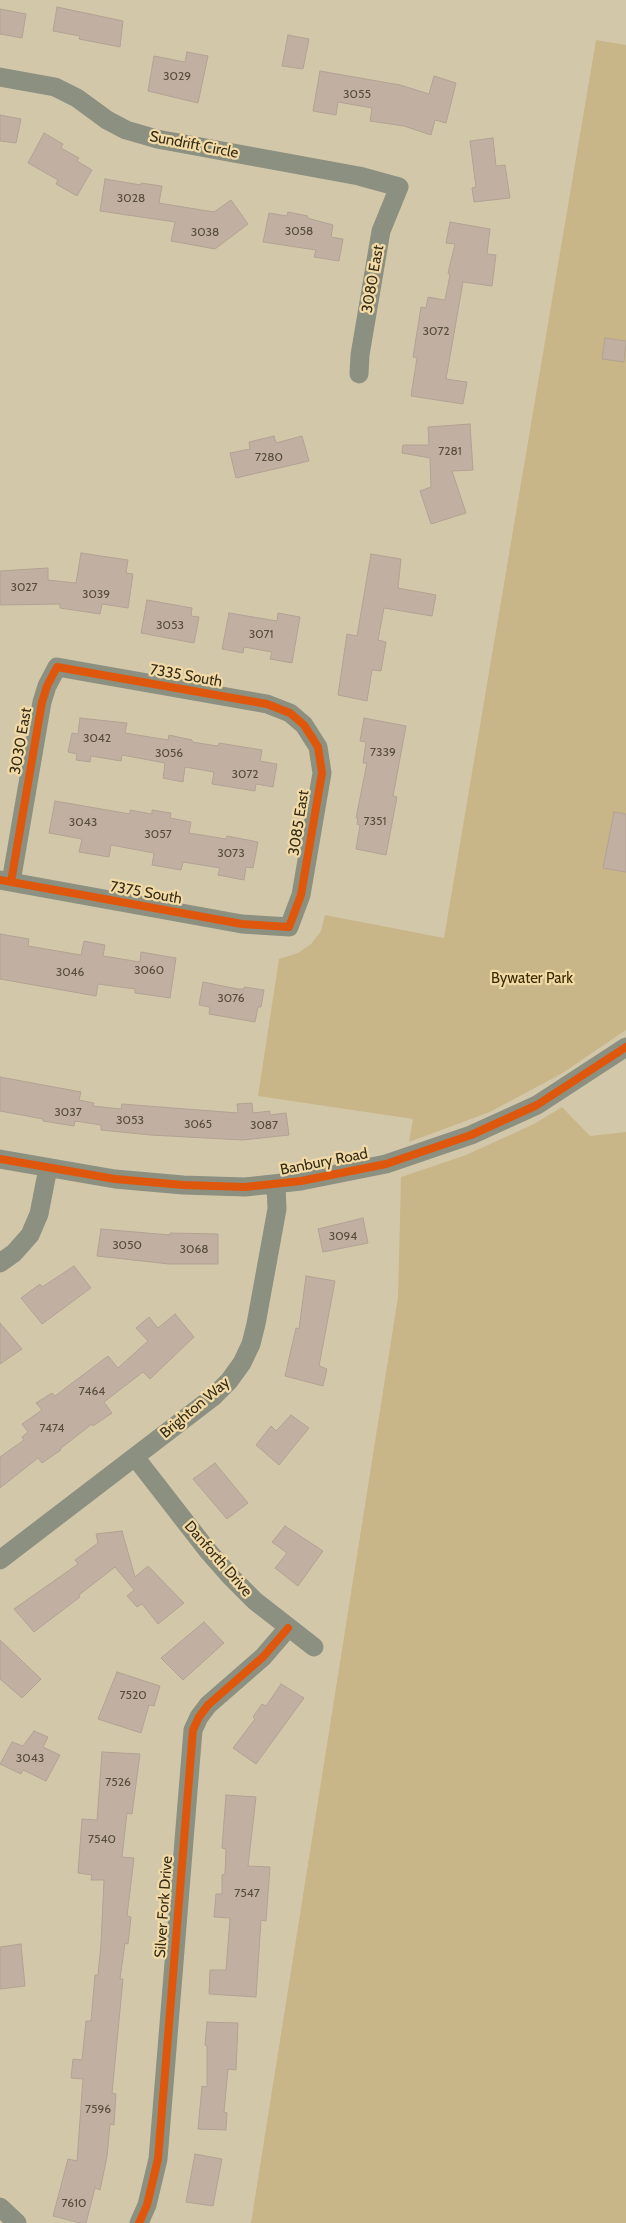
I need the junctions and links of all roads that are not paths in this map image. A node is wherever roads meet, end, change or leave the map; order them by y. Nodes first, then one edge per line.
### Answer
1 (0, 77) edge
2 (398, 187) joint
3 (359, 374) dead end
4 (57, 667) joint
5 (304, 725) joint
6 (6, 881) edge
7 (288, 927) joint
8 (626, 1047) edge
9 (0, 1159) edge
10 (48, 1168) junction
11 (276, 1185) junction
12 (0, 1264) edge
13 (135, 1457) junction
14 (0, 1560) edge
15 (288, 1628) junction
16 (314, 1647) dead end
17 (0, 2207) edge
18 (17, 2223) edge
19 (139, 2223) edge

1 - 2 street, Sundrift Circle
2 - 3 street, 3080 East
4 - 5 street, 7335 South
4 - 6 street, 3030 East
5 - 7 street, 3085 East
6 - 7 street, 7375 South
8 - 11 street, Banbury Road
9 - 10 street, Banbury Road
10 - 11 street, Banbury Road
10 - 12 street
11 - 13 street, Brighton Way
13 - 14 street, Brighton Way
13 - 15 street, Danforth Drive
15 - 16 street, Danforth Drive
15 - 19 street, Silver Fork Drive
17 - 18 street

